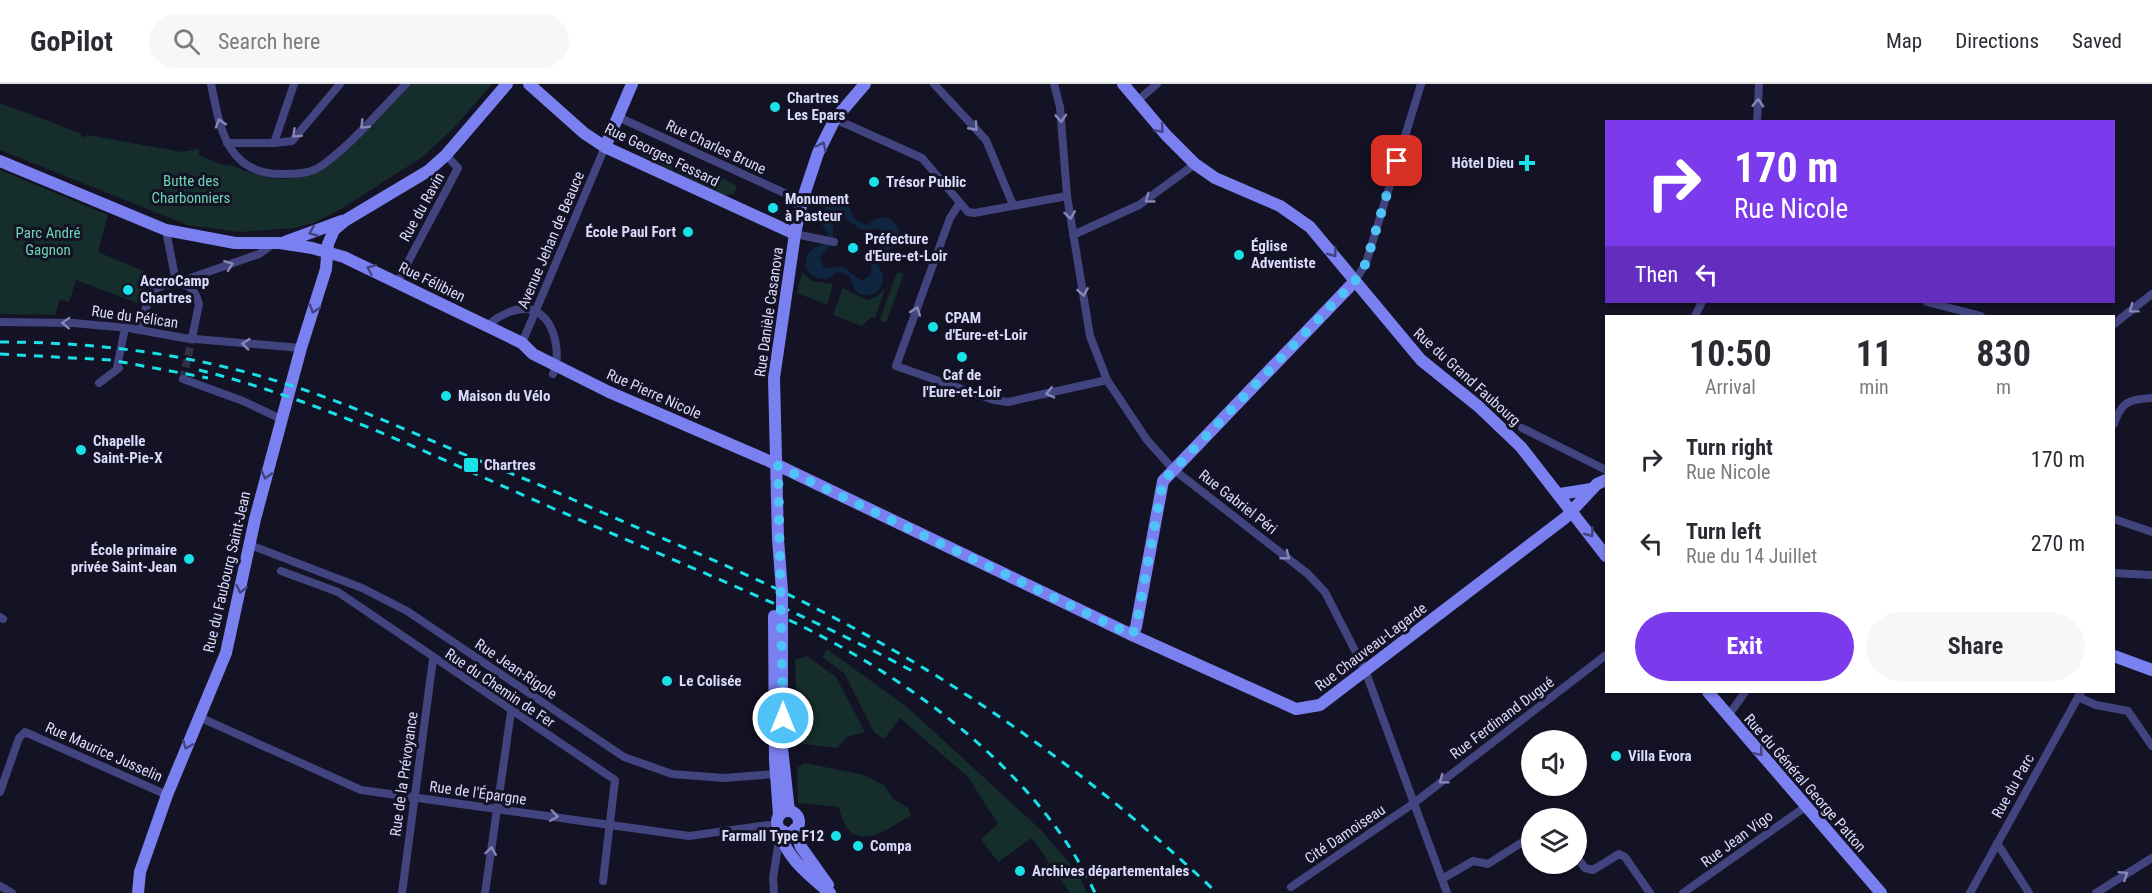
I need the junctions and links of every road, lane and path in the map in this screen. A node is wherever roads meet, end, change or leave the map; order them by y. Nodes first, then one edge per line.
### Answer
1 (211, 84) edge
2 (294, 84) edge
3 (340, 84) edge
4 (406, 84) edge
5 (507, 84) edge
6 (529, 84) edge
7 (632, 84) edge
8 (865, 84) edge
9 (934, 84) edge
10 (1054, 84) edge
11 (1123, 84) edge
12 (1156, 84) edge
13 (1420, 84) edge
14 (1759, 84) edge
15 (1137, 101) junction
16 (618, 117) junction
17 (836, 119) junction
18 (1756, 120) edge
19 (227, 143) junction
20 (274, 143) junction
21 (605, 147) junction
22 (446, 155) junction
23 (0, 161) edge
24 (1195, 164) junction
25 (1067, 196) junction
26 (802, 201) junction
27 (960, 203) junction
28 (1013, 206) junction
29 (346, 220) junction
30 (166, 230) junction
31 (795, 234) junction
32 (1073, 235) junction
33 (830, 241) dead end
34 (277, 244) junction
35 (328, 252) junction
36 (401, 275) dead end
37 (1355, 281) junction
38 (179, 282) junction
39 (2152, 294) edge
40 (1930, 303) edge
41 (1940, 306) junction
42 (535, 311) junction
43 (1941, 315) edge
44 (1977, 315) edge
45 (0, 322) edge
46 (2115, 323) edge
47 (487, 326) junction
48 (125, 328) junction
49 (139, 330) junction
50 (192, 338) junction
51 (522, 343) junction
52 (301, 348) junction
53 (555, 370) junction
54 (183, 379) dead end
55 (1107, 380) junction
56 (99, 383) dead end
57 (2152, 398) edge
58 (281, 419) junction
59 (2115, 421) edge
60 (1522, 429) dead end
61 (778, 466) junction
62 (1173, 469) junction
63 (1605, 470) edge
64 (1605, 481) edge
65 (1591, 489) junction
66 (1560, 494) junction
67 (1573, 511) junction
68 (2115, 519) edge
69 (2152, 532) edge
70 (778, 538) junction
71 (250, 545) junction
72 (1605, 555) edge
73 (281, 571) dead end
74 (2115, 573) edge
75 (2152, 575) edge
76 (1132, 635) junction
77 (1605, 656) edge
78 (2115, 656) edge
79 (433, 659) junction
80 (1365, 670) junction
81 (2152, 670) edge
82 (1709, 693) edge
83 (1744, 693) edge
84 (2079, 694) edge
85 (511, 711) junction
86 (1728, 716) junction
87 (199, 717) junction
88 (2152, 746) edge
89 (775, 774) junction
90 (0, 792) edge
91 (167, 795) junction
92 (415, 798) junction
93 (1414, 803) junction
94 (1805, 807) junction
95 (496, 808) junction
96 (610, 824) junction
97 (781, 824) junction
98 (1521, 843) edge
99 (1997, 843) junction
100 (2152, 858) edge
101 (1587, 868) edge
102 (1442, 879) junction
103 (603, 881) dead end
104 (0, 886) edge
105 (1292, 887) dead end
106 (12, 893) edge
107 (138, 893) edge
108 (402, 893) edge
109 (485, 893) edge
110 (774, 893) edge
111 (832, 893) edge
112 (1447, 893) edge
113 (1650, 893) edge
114 (1683, 893) edge
115 (1881, 893) edge
116 (1970, 893) edge
117 (2029, 893) edge
118 (2096, 893) edge

19 -> 1 street
2 - 20 street
3 -> 20 street
4 -> 19 street
5 - 22 main road
6 - 21 main road, Rue Georges Fessard
7 - 16 main road
8 - 17 main road, Rue Danièle Casanova
9 -> 28 street
10 -> 25 street, Rue Gabriel Péri
11 - 15 main road, Rue du Grand Faubourg
12 - 15 street
13 - 37 street
18 -> 14 street
15 -> 24 main road, Rue du Grand Faubourg
16 - 21 main road
16 - 26 street, Rue Charles Brune
26 -> 17 main road, Rue Danièle Casanova
17 - 27 street
19 - 20 street
21 - 31 main road, Rue Georges Fessard
21 - 42 street, Avenue Jehan de Beauce
22 - 29 main road
22 - 36 street, Rue du Ravin
23 - 30 main road
24 -> 32 street
24 -> 37 main road, Rue du Grand Faubourg
25 - 28 street
25 -> 32 street, Rue Gabriel Péri
26 - 31 main road, Rue Danièle Casanova
27 - 28 street
55 -> 27 street
29 -> 34 main road
29 - 35 main road, Rue du Faubourg Saint-Jean
30 - 34 main road
30 - 38 street
31 - 33 street
31 - 61 main road, Rue Danièle Casanova
32 -> 55 street, Rue Gabriel Péri
34 - 35 main road, Rue Félibien
38 -> 34 street
47 -> 35 main road, Rue Félibien
35 -> 52 main road, Rue du Faubourg Saint-Jean
37 - 62 main road
37 - 66 main road, Rue du Grand Faubourg
38 - 49 street
38 - 50 street
39 -> 46 street
40 - 41 street
41 - 43 street
41 - 44 street
42 - 47 street
42 - 51 street, Avenue Jehan de Beauce
42 - 53 street
48 -> 45 street, Rue du Pélican
47 - 51 main road, Rue Félibien
48 - 49 street, Rue du Pélican
48 - 56 street
49 - 50 street, Rue du Pélican
52 -> 50 street, Rue du Pélican
51 - 53 main road, Rue Pierre Nicole
52 - 58 main road, Rue du Faubourg Saint-Jean
53 - 61 main road, Rue Pierre Nicole
54 - 58 street
55 - 62 street, Rue Gabriel Péri
57 - 59 street
58 -> 71 main road, Rue du Faubourg Saint-Jean
60 - 63 street
61 - 70 main road, Rue Danièle Casanova
61 - 76 main road, Rue Pierre Nicole
62 - 76 main road
62 -> 80 street, Rue Gabriel Péri
64 - 65 main road
65 - 66 main road
65 - 67 main road, Rue Chauveau-Lagarde
66 - 67 main road, Rue du Grand Faubourg
67 -> 72 main road
67 - 80 main road, Rue Chauveau-Lagarde
68 - 69 street
70 - 89 main road, Rue Danièle Casanova, bridge
70 - 97 main road, Rue Danièle Casanova, bridge
71 -> 87 main road, Rue du Faubourg Saint-Jean
71 - 89 street, Rue Jean-Rigole
73 - 79 street, Rue du Chemin de Fer
74 - 75 street
76 - 80 main road, Rue Chauveau-Lagarde
77 -> 93 street, Rue Ferdinand Dugué
78 - 81 main road
79 - 85 street, Rue du Chemin de Fer
79 - 92 street, Rue de la Prévoyance
80 - 93 street, Rue Gabriel Péri
82 - 86 main road, Rue du Général George Patton
83 - 86 street
84 - 88 street
84 - 99 street, Rue du Parc
85 - 95 street
85 - 96 street, Rue du Chemin de Fer
86 -> 94 main road, Rue du Général George Patton
87 -> 91 main road, Rue du Faubourg Saint-Jean
87 - 92 street, Rue de l'Épargne
89 - 97 main road, Rue Danièle Casanova
90 - 91 street, Rue Maurice Jusselin
91 - 107 main road, Rue du Faubourg Saint-Jean
92 - 95 street, Rue de l'Épargne
92 - 108 street, Rue de la Prévoyance
93 - 102 street, Rue Gabriel Péri
93 - 105 street, Cité Damoiseau
94 - 114 street, Rue Jean Vigo
94 - 115 main road, Rue du Général George Patton
95 -> 96 street, Rue de l'Épargne
109 -> 95 street
96 - 97 street, Rue de l'Épargne
96 - 103 street, Rue du Chemin de Fer
97 - 110 street
97 - 111 main road
98 - 102 street
99 - 116 street, Rue du Parc
99 - 117 street
118 -> 100 street
101 - 113 street
102 - 112 street, Rue Gabriel Péri
104 - 106 street

